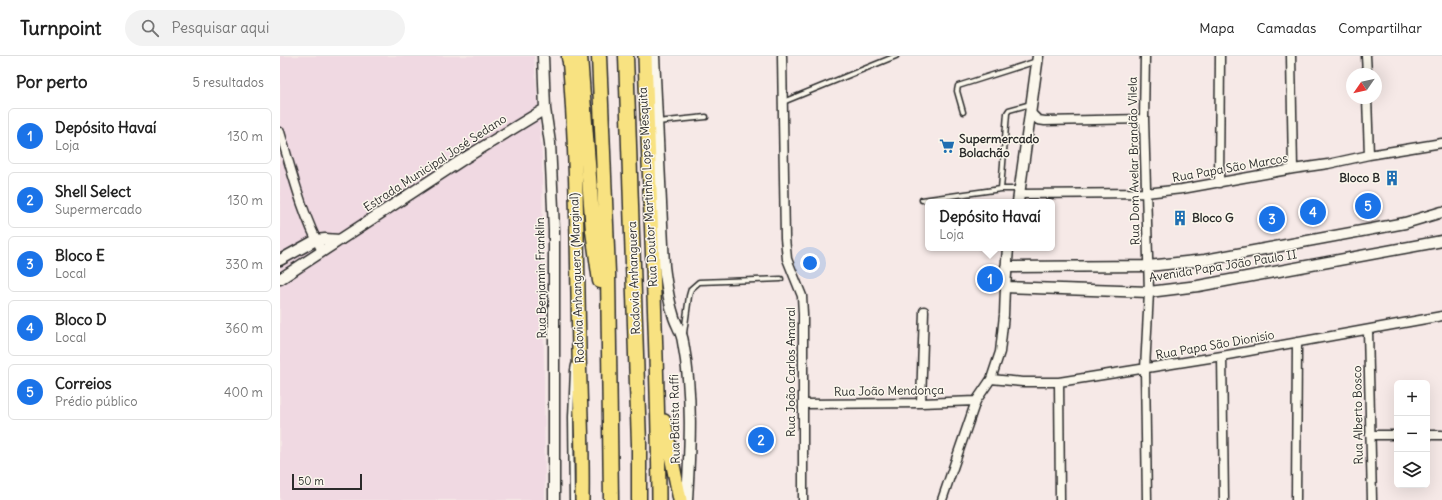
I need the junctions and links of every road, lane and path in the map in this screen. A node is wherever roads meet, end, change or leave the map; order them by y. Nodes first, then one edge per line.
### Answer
1 (543, 56) edge
2 (572, 56) edge
3 (599, 56) edge
4 (627, 56) edge
5 (645, 56) edge
6 (654, 56) edge
7 (782, 56) edge
8 (896, 56) edge
9 (1144, 56) edge
10 (1220, 56) edge
11 (1291, 56) edge
12 (1366, 56) edge
13 (1038, 58) edge
14 (1367, 68) edge
15 (783, 102) junction
16 (1368, 104) edge
17 (1032, 108) junction
18 (545, 109) junction
19 (962, 112) dead end
20 (706, 117) dead end
21 (1144, 119) junction
22 (1045, 121) junction
23 (657, 122) junction
24 (1029, 129) junction
25 (280, 132) edge
26 (1442, 143) edge
27 (1369, 155) junction
28 (1293, 169) junction
29 (1219, 183) junction
30 (1001, 189) junction
31 (1146, 193) junction
32 (1020, 195) edge
33 (929, 199) edge
34 (922, 200) dead end
35 (925, 200) edge
36 (1442, 212) edge
37 (316, 240) junction
38 (340, 240) junction
39 (1442, 241) edge
40 (322, 251) junction
41 (1008, 251) edge
42 (280, 260) edge
43 (1148, 266) junction
44 (1006, 267) junction
45 (280, 279) edge
46 (781, 279) dead end
47 (1005, 287) junction
48 (1149, 292) junction
49 (924, 311) dead end
50 (673, 316) joint
51 (1442, 316) edge
52 (1368, 330) junction
53 (683, 340) junction
54 (1297, 342) junction
55 (579, 349) junction
56 (1222, 356) junction
57 (1145, 369) junction
58 (991, 379) junction
59 (1059, 382) junction
60 (658, 391) junction
61 (976, 401) junction
62 (922, 403) junction
63 (803, 404) junction
64 (610, 414) junction
65 (1370, 435) junction
66 (1394, 435) edge
67 (1430, 435) edge
68 (1442, 435) edge
69 (554, 500) edge
70 (572, 500) edge
71 (582, 500) edge
72 (611, 500) edge
73 (639, 500) edge
74 (659, 500) edge
75 (680, 500) edge
76 (687, 500) edge
77 (803, 500) edge
78 (942, 500) edge
79 (1060, 500) edge
80 (1147, 500) edge
81 (1224, 500) edge
82 (1296, 500) edge
83 (1372, 500) edge

1 - 18 street, Rua Benjamin Franklin
2 - 55 highway, Rodovia Anhanguera (Marginal)
2 - 64 highway
3 - 64 highway
4 - 73 highway, Rodovia Anhanguera
5 - 60 highway
6 - 23 street, Rua Doutor Martinho Lopes Mesquita
7 - 15 street, Rua João Carlos Amaral
8 - 15 lane
9 - 21 street, Rua Dom Avelar Brandão Vilela
10 - 29 street
11 - 28 street
12 - 14 street
13 - 17 street
13 - 19 lane
15 - 63 street, Rua João Carlos Amaral
16 - 27 street
17 - 22 street
17 - 24 street
17 - 30 lane
18 - 38 street, Estrada Municipal José Sedano
18 - 69 street, Rua Benjamin Franklin
20 - 23 lane
21 - 22 street
21 - 31 street, Rua Dom Avelar Brandão Vilela
22 - 24 street
23 - 50 street, Rua Doutor Martinho Lopes Mesquita
24 - 32 street
25 - 37 street
26 - 27 street, Rua Papa São Marcos
27 - 28 street, Rua Papa São Marcos
28 - 29 street, Rua Papa São Marcos
29 - 31 street, Rua Papa São Marcos
30 - 32 lane
30 - 33 lane
31 - 32 street, Rua Papa São Marcos
31 - 43 street, Rua Dom Avelar Brandão Vilela
34 - 35 lane
36 - 43 street, Avenida Papa João Paulo II
37 - 38 street
37 - 40 street
37 - 42 street
38 - 40 street, Estrada Municipal José Sedano
39 - 48 street, Avenida Papa João Paulo II
40 - 45 street, Estrada Municipal José Sedano
41 - 44 street
43 - 44 street, Avenida Papa João Paulo II
43 - 48 street, Rua Dom Avelar Brandão Vilela
44 - 47 street
46 - 53 lane
47 - 48 street, Avenida Papa João Paulo II
47 - 58 street
48 - 57 street, Rua Dom Avelar Brandão Vilela
49 - 62 street
50 - 53 street, Rua Batista Raffi
51 - 52 street, Rua Papa São Dionisío
52 - 54 street, Rua Papa São Dionisío
52 - 65 street, Rua Alberto Bosco
53 - 76 street, Rua Batista Raffi
54 - 56 street, Rua Papa São Dionisío
54 - 82 street
55 - 70 lane
55 - 71 highway, Rodovia Anhanguera (Marginal)
56 - 57 street, Rua Papa São Dionisío
56 - 81 street
57 - 59 street, Rua Papa São Dionisío
57 - 80 street, Rua Dom Avelar Brandão Vilela
58 - 59 street, Rua Papa São Dionisío
58 - 61 street
59 - 79 street
60 - 74 highway
60 - 75 highway
61 - 62 street, Rua João Mendonça
61 - 78 street
62 - 63 street, Rua João Mendonça
63 - 77 street, Rua João Carlos Amaral
64 - 72 highway
65 - 66 street
65 - 83 street, Rua Alberto Bosco
67 - 68 street

